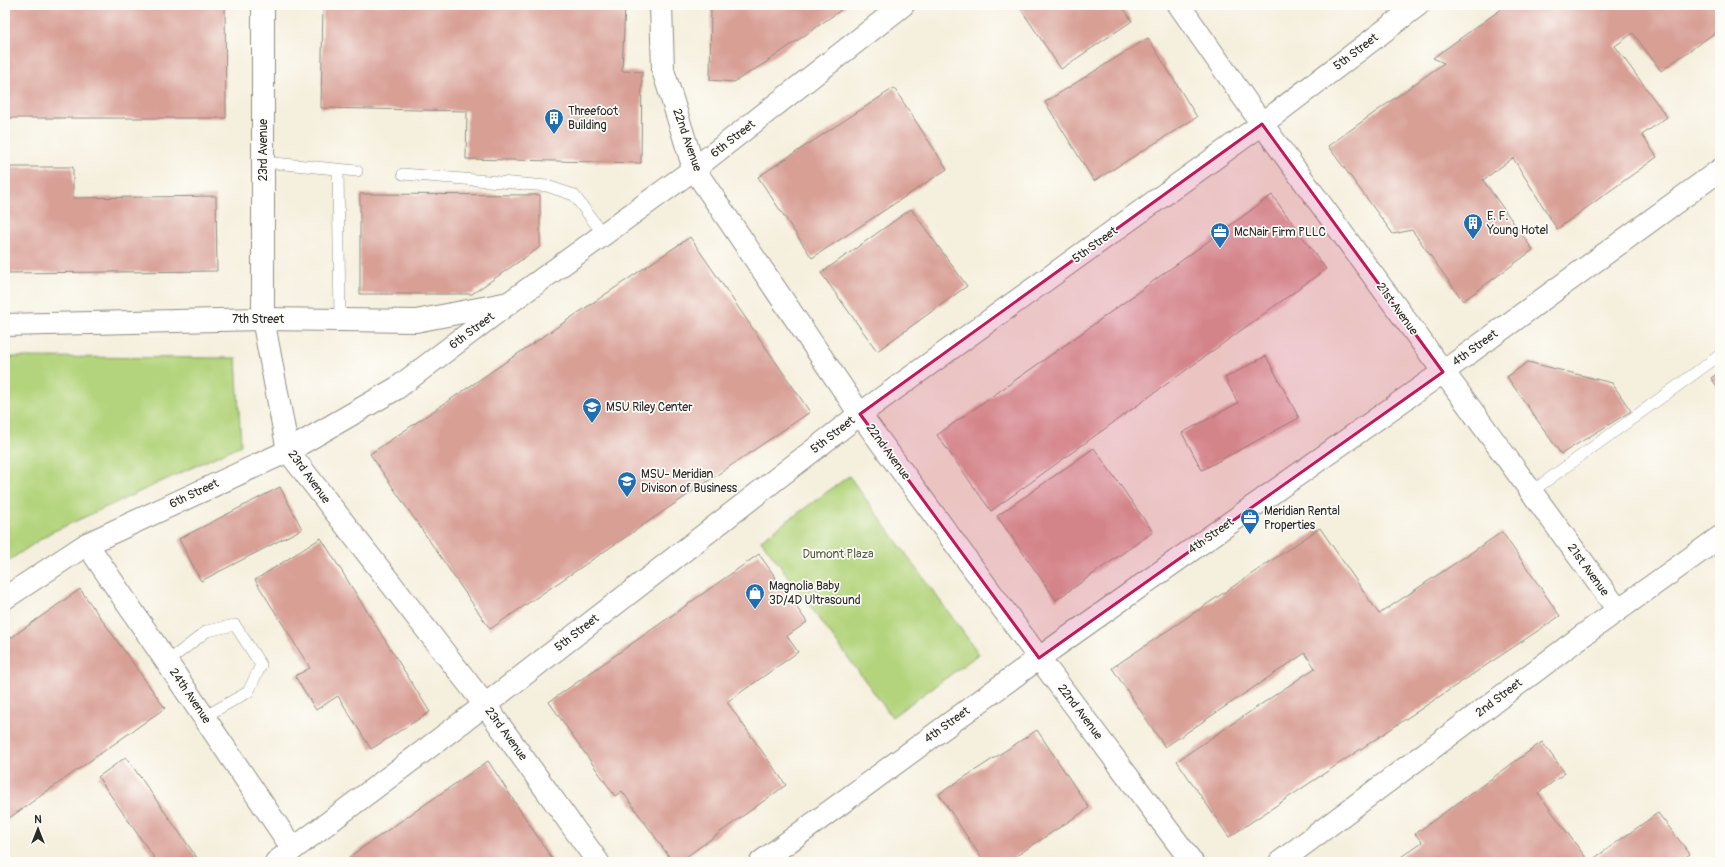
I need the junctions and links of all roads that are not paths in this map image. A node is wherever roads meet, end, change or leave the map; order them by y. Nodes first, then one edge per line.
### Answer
1 (263, 5) edge
2 (661, 5) edge
3 (903, 5) edge
4 (1179, 5) edge
5 (1418, 5) edge
6 (1262, 124) junction
7 (263, 162) junction
8 (694, 169) junction
9 (338, 170) junction
10 (357, 171) dead end
11 (1719, 173) edge
12 (403, 174) dead end
13 (604, 234) junction
14 (509, 303) junction
15 (263, 319) junction
16 (340, 320) junction
17 (5, 325) edge
18 (1720, 355) edge
19 (1443, 372) junction
20 (860, 414) junction
21 (288, 451) junction
22 (1531, 492) junction
23 (1720, 536) edge
24 (87, 544) junction
25 (5, 598) edge
26 (1618, 610) junction
27 (1039, 658) junction
28 (167, 662) junction
29 (485, 705) junction
30 (204, 716) junction
31 (293, 849) junction
32 (276, 862) edge
33 (598, 862) edge
34 (761, 862) edge
35 (1192, 862) edge
36 (1280, 862) edge

1 - 7 street, 23rd Avenue
2 - 8 street, 22nd Avenue
3 - 8 street, 6th Street
4 - 6 street, 21st Avenue
5 - 6 street, 5th Street
6 - 19 street, 21st Avenue
6 - 20 street, 5th Street
7 - 9 lane
7 - 15 street, 23rd Avenue
8 - 13 street, 6th Street
8 - 20 street, 22nd Avenue
9 - 10 lane
9 - 16 lane
11 - 19 street, 4th Street
12 - 13 lane
13 - 14 street, 6th Street
14 - 16 street, 7th Street
14 - 21 street, 6th Street
15 - 16 street, 7th Street
15 - 17 street, 7th Street
15 - 21 street, 23rd Avenue
18 - 22 lane
19 - 22 street, 21st Avenue
19 - 27 street, 4th Street
20 - 27 street, 22nd Avenue
20 - 29 street, 5th Street
21 - 24 street, 6th Street
21 - 29 street, 23rd Avenue
22 - 26 street, 21st Avenue
23 - 26 street, 2nd Street
24 - 25 street, 6th Street
24 - 28 street, 24th Avenue
26 - 36 street, 2nd Street
27 - 34 street, 4th Street
27 - 35 street, 22nd Avenue
28 - 30 street, 24th Avenue
28 - 30 lane
29 - 31 street, 5th Street
29 - 33 street, 23rd Avenue
30 - 31 street, 24th Avenue
31 - 32 street, 5th Street

